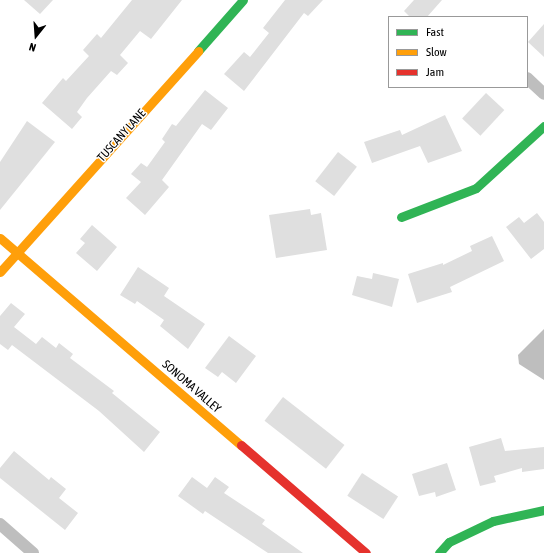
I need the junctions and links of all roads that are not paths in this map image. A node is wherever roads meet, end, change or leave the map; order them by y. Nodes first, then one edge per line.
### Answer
1 (243, 0) edge
2 (528, 79) edge
3 (544, 94) edge
4 (544, 126) edge
5 (401, 217) dead end
6 (0, 238) edge
7 (17, 253) junction
8 (0, 272) edge
9 (544, 510) edge
10 (0, 524) edge
11 (33, 553) edge
12 (366, 553) edge
13 (439, 553) edge

1 - 7 street, TUSCANY LANE
2 - 3 street
4 - 5 street
6 - 7 street, SONOMA VALLEY
7 - 8 street, TUSCANY LANE
7 - 12 street, SONOMA VALLEY
9 - 13 street
10 - 11 street

